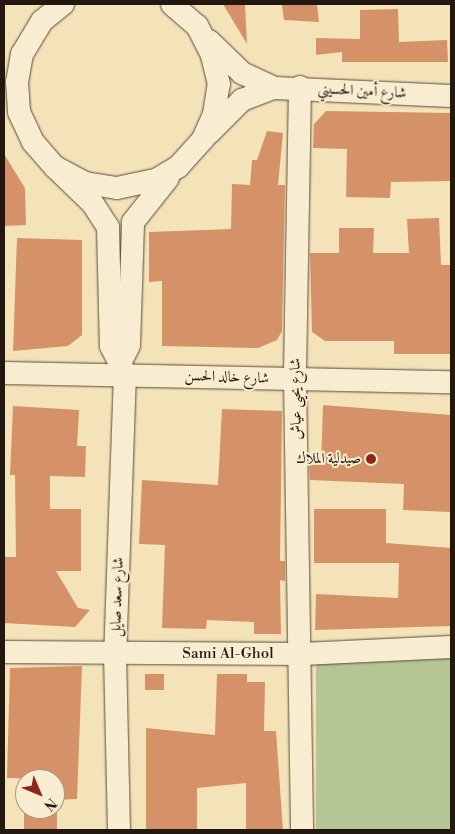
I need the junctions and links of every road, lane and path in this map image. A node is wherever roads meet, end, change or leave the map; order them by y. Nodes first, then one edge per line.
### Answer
1 (62, 4) edge
2 (172, 4) edge
3 (197, 26) junction
4 (34, 32) junction
5 (4, 65) edge
6 (300, 87) junction
7 (274, 88) junction
8 (451, 96) edge
9 (4, 112) edge
10 (30, 138) junction
11 (196, 149) junction
12 (55, 167) junction
13 (178, 167) junction
14 (122, 369) junction
15 (4, 373) edge
16 (295, 380) junction
17 (451, 382) edge
18 (451, 647) edge
19 (4, 652) edge
20 (115, 654) junction
21 (302, 654) junction
22 (120, 830) edge
23 (302, 830) edge

1 - 4 street
2 - 3 street
3 - 7 street
3 - 11 street
4 - 5 street
4 - 10 street
6 - 7 street, شارع أمين الحسيني
6 - 8 street, شارع أمين الحسيني
6 - 16 street, شارع يحيى عياش
7 - 11 street, شارع أمين الحسيني
9 - 10 street
10 - 12 street, شارع سعد صايل
11 - 13 street, شارع أمين الحسيني
12 - 13 street
12 - 14 street, شارع سعد صايل
13 - 14 street, شارع سعد صايل
14 - 15 street, شارع خالد الحسن
14 - 16 street, شارع خالد الحسن
14 - 20 street, شارع سعد صايل
16 - 17 street, شارع خالد الحسن
16 - 21 street, شارع يحيى عياش
18 - 21 street, Sami Al-Ghol
19 - 20 street, Sami Al-Ghol
20 - 21 street, Sami Al-Ghol
20 - 22 street, شارع سعد صايل
21 - 23 street, شارع يحيى عياش

